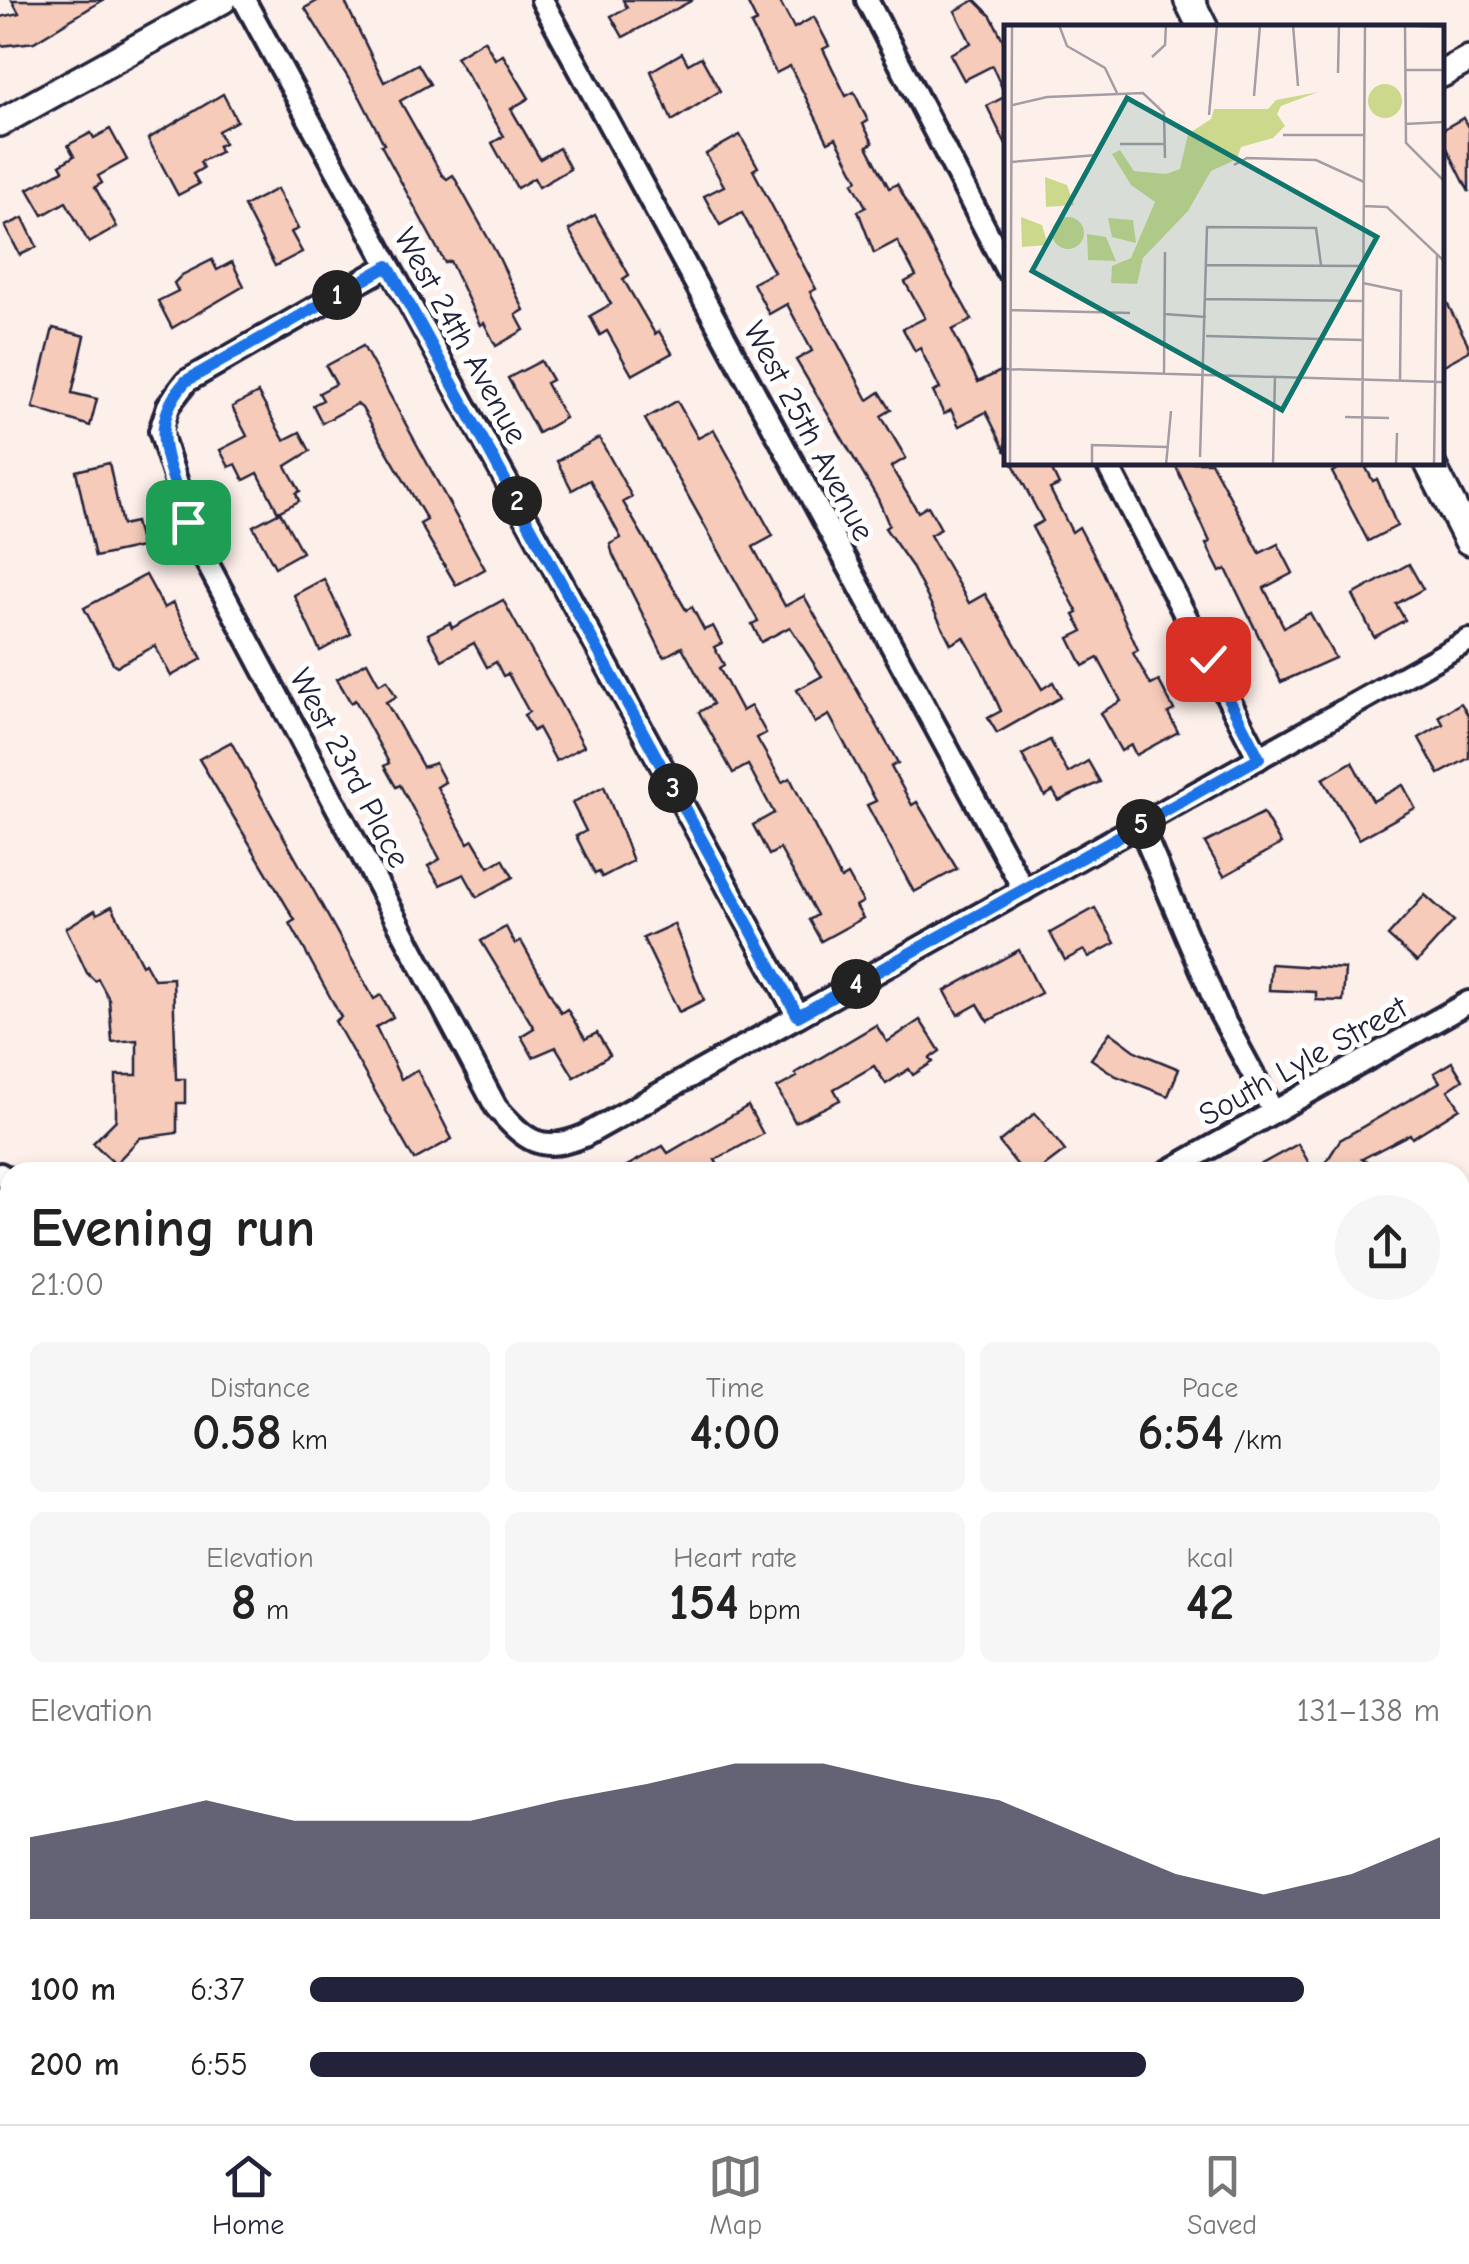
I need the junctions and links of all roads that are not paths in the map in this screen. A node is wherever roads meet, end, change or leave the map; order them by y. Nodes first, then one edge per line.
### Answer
1 (223, 0) edge
2 (244, 0) edge
3 (542, 0) edge
4 (867, 0) edge
5 (1189, 0) edge
6 (1202, 25) edge
7 (1469, 59) edge
8 (1444, 73) edge
9 (0, 122) edge
10 (1004, 265) edge
11 (388, 266) junction
12 (1108, 465) edge
13 (1430, 465) edge
14 (1469, 540) edge
15 (1469, 640) edge
16 (1259, 758) junction
17 (1140, 825) junction
18 (1024, 890) junction
19 (1469, 1002) edge
20 (798, 1016) junction
21 (1273, 1112) junction
22 (1185, 1162) edge

1 - 9 street
2 - 11 street, West 24th Avenue
3 - 18 street, West 25th Avenue
4 - 10 street
5 - 6 main road
7 - 8 street
11 - 20 street, West 24th Avenue
11 - 20 street, West 23rd Place
12 - 16 street
13 - 14 main road
15 - 16 street
16 - 17 street
17 - 18 street
17 - 21 street
18 - 20 street
19 - 21 street, South Lyle Street
21 - 22 street, South Lyle Street

